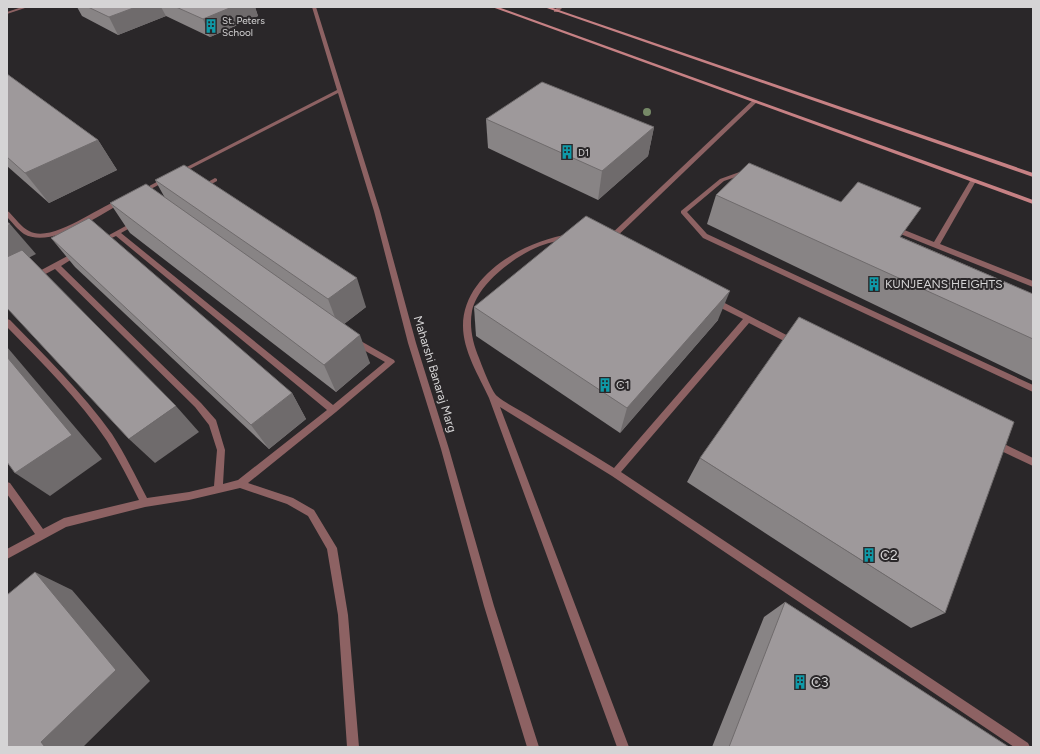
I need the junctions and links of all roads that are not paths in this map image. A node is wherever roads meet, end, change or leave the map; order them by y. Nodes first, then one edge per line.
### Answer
1 (26, 7) edge
2 (314, 7) edge
3 (494, 7) edge
4 (546, 7) edge
5 (561, 7) edge
6 (556, 10) junction
7 (7, 13) edge
8 (339, 91) junction
9 (755, 101) junction
10 (756, 174) edge
11 (1033, 175) edge
12 (215, 180) dead end
13 (973, 181) junction
14 (196, 191) edge
15 (134, 195) edge
16 (127, 199) edge
17 (1033, 202) edge
18 (7, 213) edge
19 (143, 219) edge
20 (885, 225) edge
21 (117, 233) junction
22 (576, 236) edge
23 (96, 244) edge
24 (936, 245) junction
25 (612, 247) edge
26 (83, 251) edge
27 (56, 265) junction
28 (28, 280) edge
29 (1033, 284) edge
30 (707, 298) edge
31 (748, 319) junction
32 (7, 322) edge
33 (348, 338) edge
34 (798, 344) edge
35 (1033, 389) edge
36 (493, 398) junction
37 (333, 410) junction
38 (990, 441) edge
39 (1033, 462) edge
40 (614, 473) junction
41 (240, 484) junction
42 (7, 486) edge
43 (218, 489) junction
44 (145, 503) junction
45 (41, 535) junction
46 (7, 554) edge
47 (352, 747) edge
48 (534, 747) edge
49 (623, 747) edge
50 (1024, 747) edge

1 - 7 street
2 - 8 street, Maharshi Banaraj Marg
3 - 9 street
4 - 6 street
5 - 6 street
6 - 11 street
8 - 15 street
8 - 48 street, Maharshi Banaraj Marg
9 - 13 street
9 - 25 street
10 - 35 street
12 - 14 street
13 - 17 street
13 - 24 street
16 - 18 street
19 - 21 street
20 - 24 street
21 - 23 street
21 - 37 street
22 - 36 street
24 - 29 street
26 - 27 street
27 - 28 street
27 - 43 street
30 - 31 street
31 - 34 street
31 - 40 street
32 - 44 street
33 - 37 street
36 - 40 street
36 - 49 street
37 - 41 street
38 - 39 street
40 - 50 street
41 - 43 street
41 - 47 street
42 - 45 street
43 - 44 street
44 - 45 street
45 - 46 street

